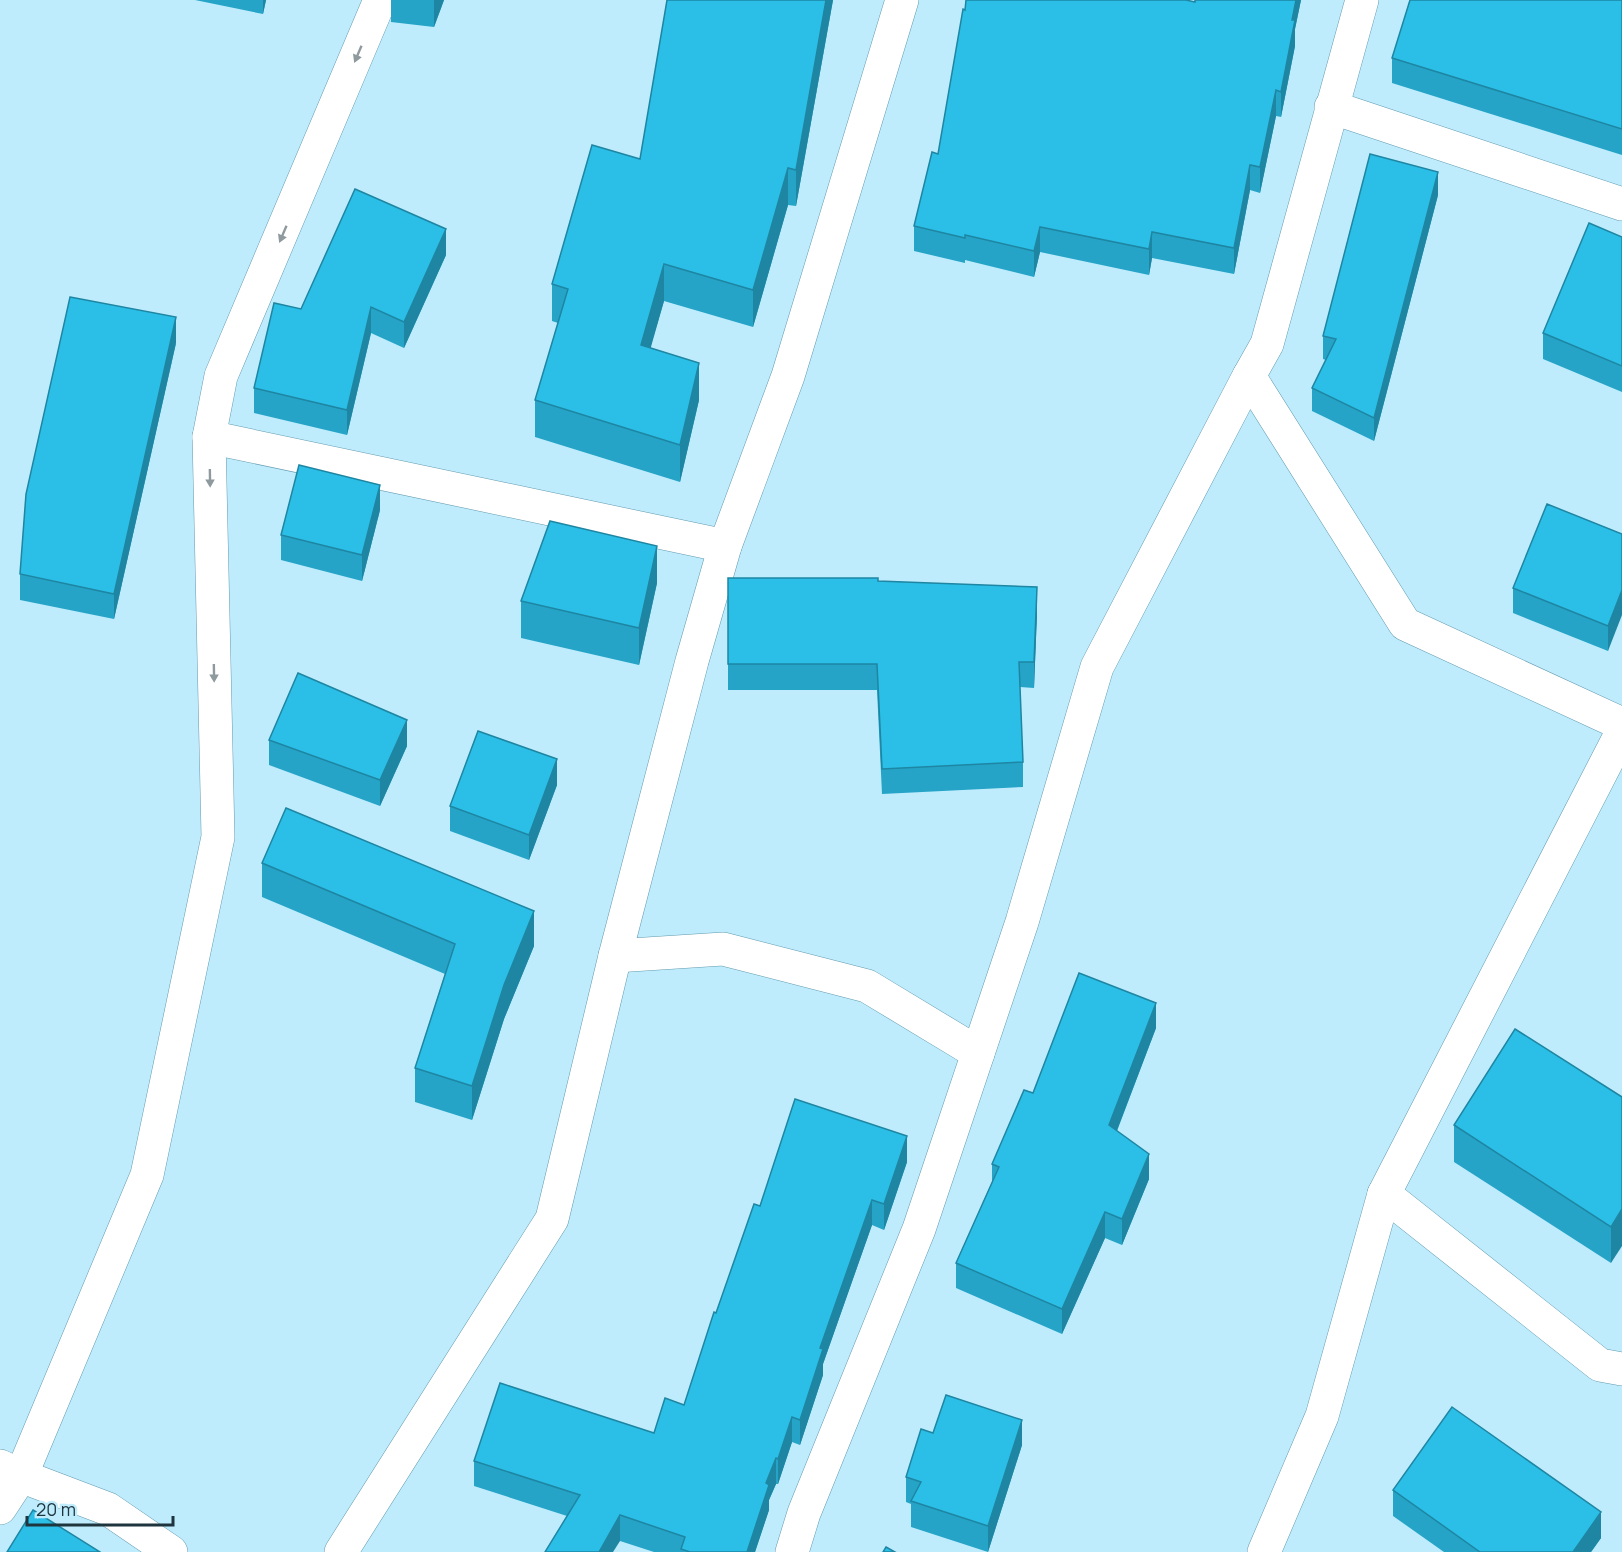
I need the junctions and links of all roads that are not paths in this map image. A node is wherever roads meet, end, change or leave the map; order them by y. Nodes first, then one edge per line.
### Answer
1 (380, 0) edge
2 (902, 0) edge
3 (1362, 0) edge
4 (1332, 107) junction
5 (1622, 204) edge
6 (1249, 376) junction
7 (209, 437) junction
8 (725, 546) junction
9 (1622, 724) edge
10 (1622, 732) edge
11 (615, 956) junction
12 (978, 1053) junction
13 (1384, 1194) junction
14 (1622, 1369) edge
15 (10, 1471) edge
16 (0, 1508) edge
17 (171, 1552) edge
18 (341, 1552) edge
19 (792, 1552) edge
20 (1264, 1552) edge

1 -> 7 street
2 - 8 street
3 - 4 street
4 - 5 street
4 - 6 street
6 - 9 street
6 - 12 street
7 - 8 street
7 -> 15 street
8 - 11 street
10 - 13 street
11 - 12 street
11 - 18 street
12 - 19 street
13 - 14 street
13 - 20 street
15 - 16 street
15 - 17 street

